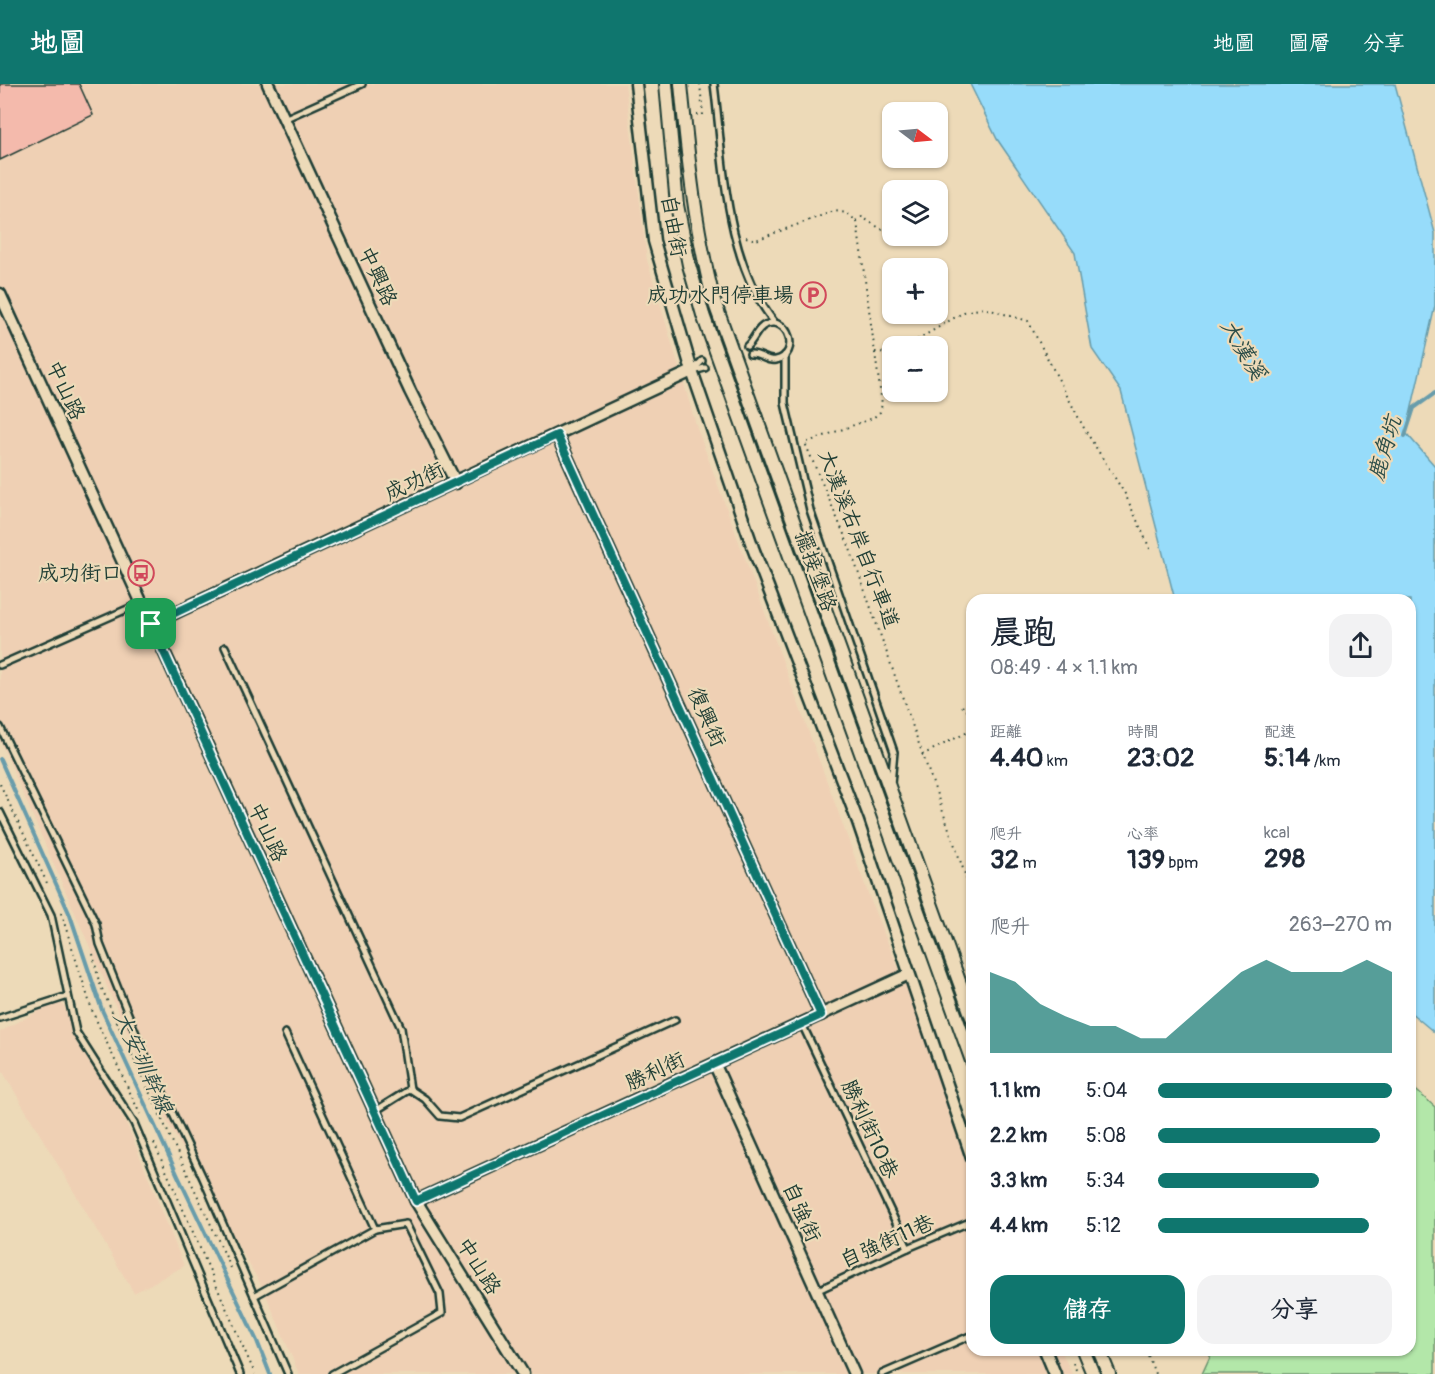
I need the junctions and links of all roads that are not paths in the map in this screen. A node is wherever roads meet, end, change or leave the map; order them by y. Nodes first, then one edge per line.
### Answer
1 (268, 84) edge
2 (362, 84) edge
3 (636, 84) edge
4 (666, 84) edge
5 (681, 84) edge
6 (714, 84) edge
7 (284, 119) junction
8 (0, 294) edge
9 (775, 323) junction
10 (747, 346) dead end
11 (750, 354) dead end
12 (785, 355) junction
13 (702, 361) dead end
14 (705, 368) dead end
15 (692, 372) junction
16 (557, 435) junction
17 (456, 483) junction
18 (142, 602) junction
19 (151, 624) junction
20 (225, 647) dead end
21 (0, 666) edge
22 (0, 727) edge
23 (891, 792) junction
24 (0, 812) edge
25 (909, 974) junction
26 (68, 996) junction
27 (966, 1000) edge
28 (821, 1015) junction
29 (0, 1018) edge
30 (675, 1020) dead end
31 (802, 1024) junction
32 (285, 1033) dead end
33 (966, 1044) edge
34 (715, 1065) junction
35 (410, 1089) junction
36 (375, 1111) junction
37 (966, 1140) edge
38 (416, 1201) junction
39 (966, 1224) edge
40 (375, 1228) junction
41 (908, 1248) junction
42 (816, 1291) junction
43 (254, 1296) junction
44 (966, 1338) edge
45 (1048, 1356) edge
46 (1086, 1356) edge
47 (1101, 1356) edge
48 (240, 1374) edge
49 (288, 1374) edge
50 (332, 1374) edge
51 (523, 1374) edge
52 (854, 1374) edge
53 (882, 1374) edge
54 (1055, 1374) edge
55 (1093, 1374) edge
56 (1108, 1374) edge

1 - 7 street, 中興路
2 - 7 lane
3 - 15 street, 自由街
4 - 33 street, 擺接堡路
5 - 23 street, 擺接堡路
6 - 9 lane
7 - 17 street, 中興路
8 - 18 street, 中山路
9 - 10 lane
9 - 12 lane
11 - 12 lane
12 - 23 lane
13 - 15 lane, 成功街
14 - 15 lane, 成功街
15 - 16 street, 成功街
15 - 25 street, 自由街
16 - 17 street, 成功街
16 - 28 street, 復興街
17 - 19 street, 成功街
18 - 19 street, 中山路
18 - 21 lane
19 - 36 street, 中山路
20 - 35 lane
22 - 43 lane
23 - 27 street, 擺接堡路
24 - 26 lane
25 - 28 street, 勝利街
25 - 37 street, 自由街
26 - 29 lane
26 - 48 lane
28 - 31 street, 勝利街
30 - 35 lane
31 - 34 street, 勝利街
31 - 41 lane, 勝利街10巷
32 - 40 lane
34 - 38 street, 勝利街
34 - 42 street, 自強街
35 - 36 lane
36 - 38 street, 中山路
38 - 51 street, 中山路
39 - 41 lane, 自強街11巷
40 - 43 lane
40 - 50 lane
41 - 42 lane, 自強街11巷
42 - 52 street, 自強街
43 - 49 lane
44 - 53 lane
45 - 54 street
46 - 55 street
47 - 56 street

